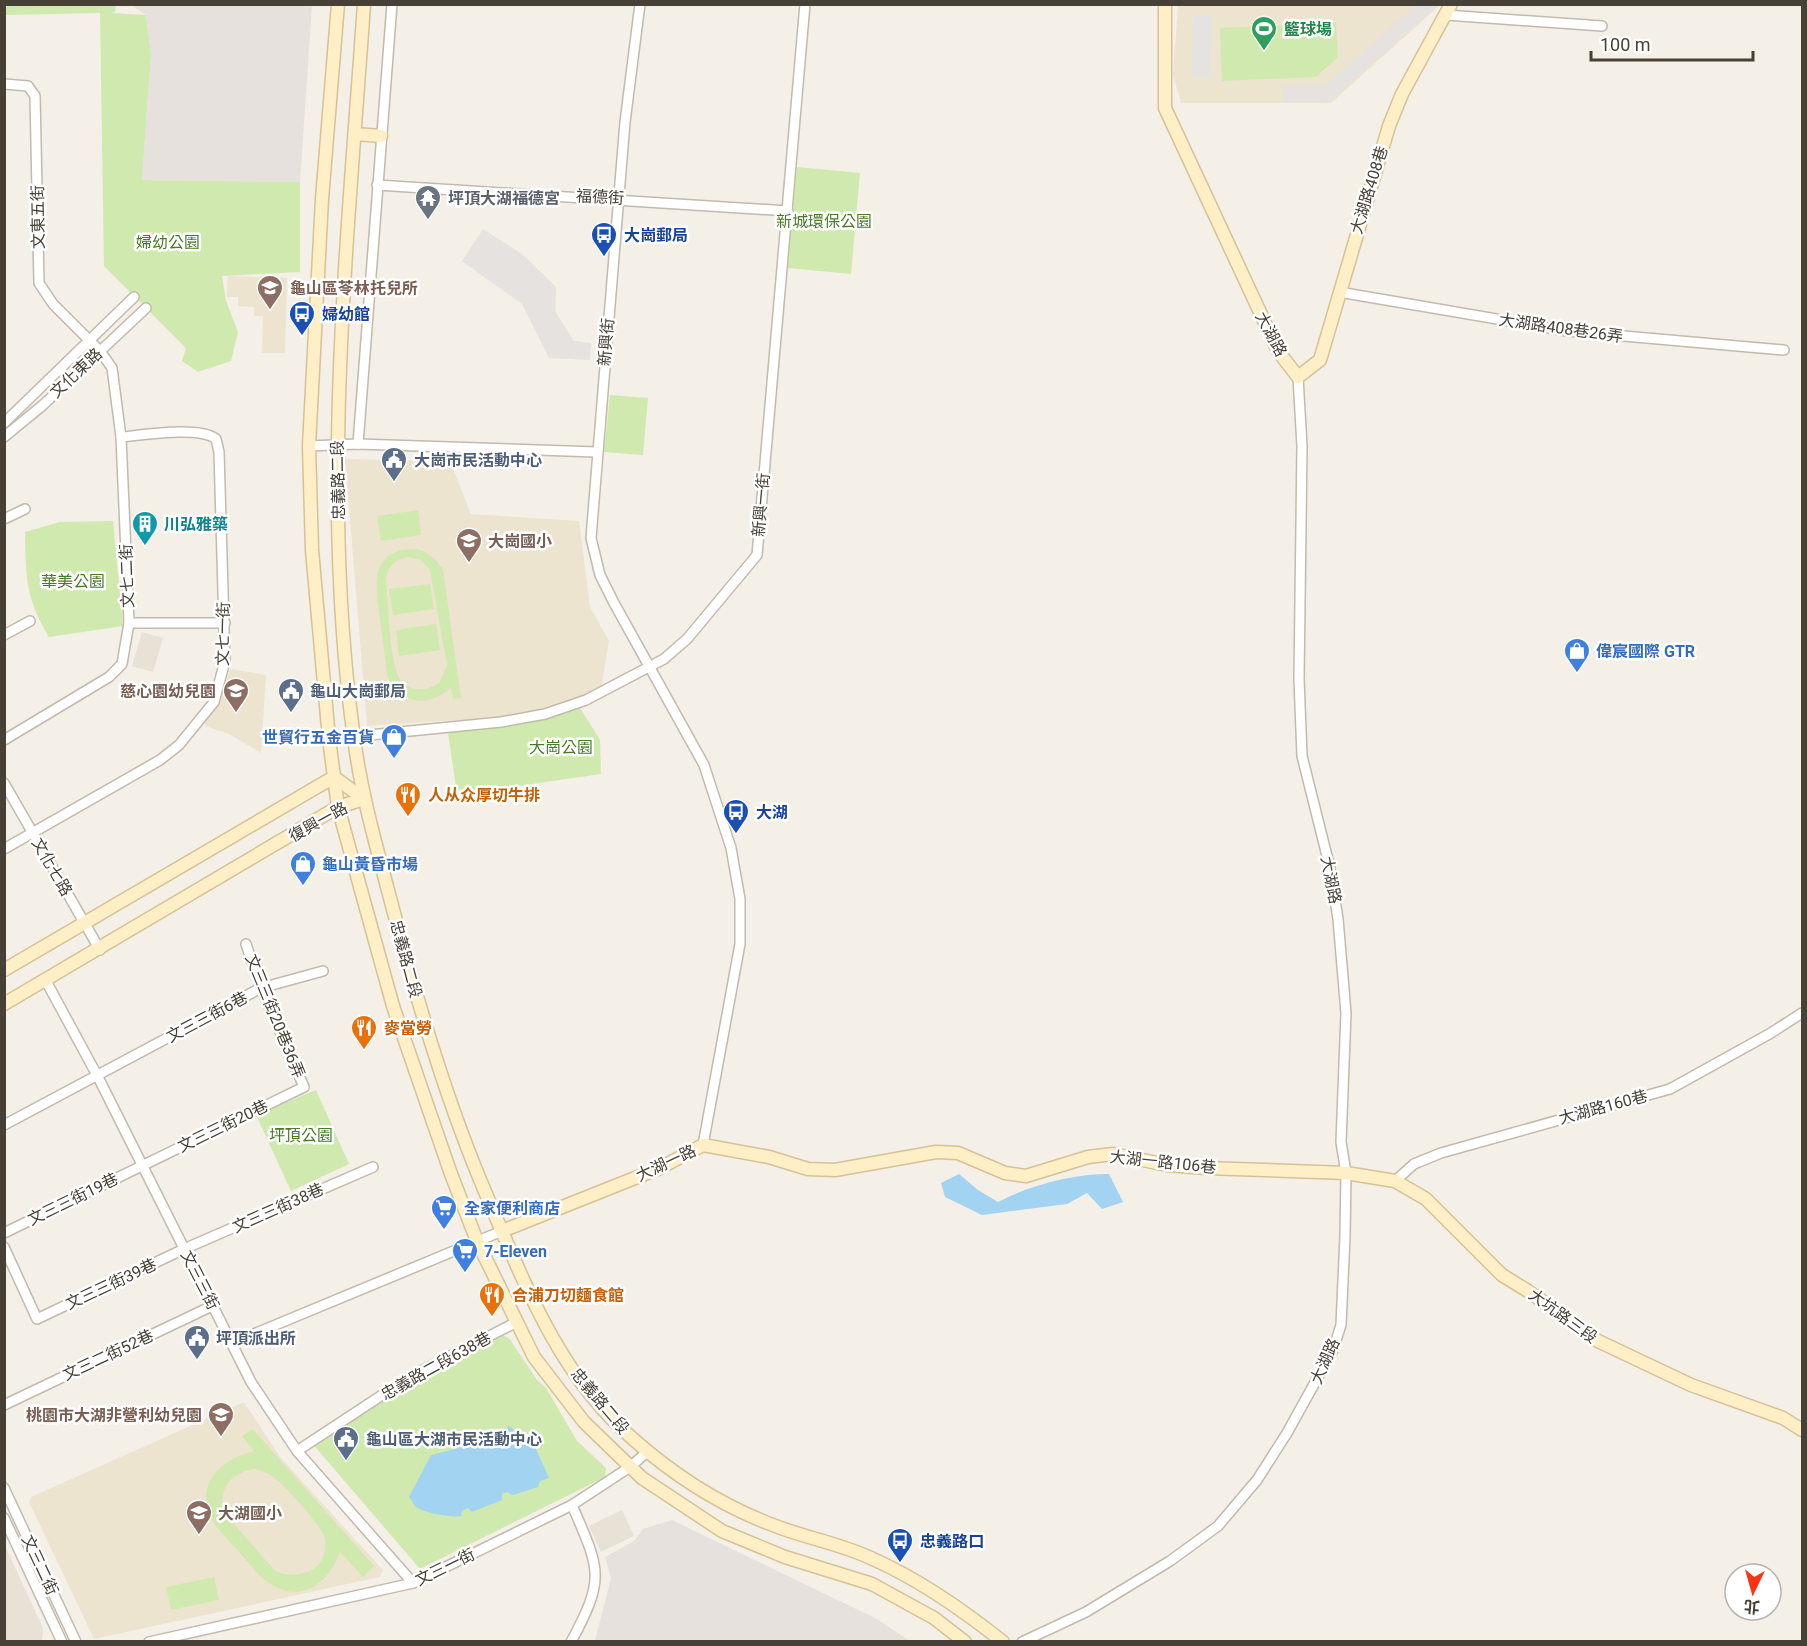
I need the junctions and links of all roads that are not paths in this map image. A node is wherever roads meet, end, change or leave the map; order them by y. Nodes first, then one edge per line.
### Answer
1 (338, 4) edge
2 (364, 4) edge
3 (392, 4) edge
4 (640, 4) edge
5 (806, 4) edge
6 (1165, 4) edge
7 (1449, 10) edge
8 (1602, 26) dead end
9 (4, 84) edge
10 (355, 134) junction
11 (381, 136) junction
12 (377, 185) junction
13 (619, 198) junction
14 (788, 211) junction
15 (1339, 292) junction
16 (134, 297) dead end
17 (146, 308) dead end
18 (91, 341) junction
19 (100, 351) junction
20 (1784, 351) dead end
21 (1298, 377) junction
22 (4, 423) edge
23 (4, 436) edge
24 (121, 437) junction
25 (358, 444) junction
26 (336, 445) junction
27 (309, 446) junction
28 (597, 452) junction
29 (25, 509) dead end
30 (4, 519) edge
31 (30, 621) dead end
32 (129, 623) junction
33 (225, 623) junction
34 (4, 635) edge
35 (649, 667) junction
36 (354, 736) junction
37 (329, 739) junction
38 (4, 740) edge
39 (334, 777) junction
40 (4, 783) edge
41 (364, 799) junction
42 (338, 807) junction
43 (33, 833) junction
44 (4, 849) edge
45 (84, 923) junction
46 (246, 944) dead end
47 (100, 950) junction
48 (4, 970) edge
49 (323, 971) dead end
50 (46, 981) junction
51 (261, 988) junction
52 (4, 1004) edge
53 (1803, 1012) edge
54 (98, 1077) junction
55 (304, 1087) joint
56 (4, 1125) edge
57 (704, 1146) junction
58 (142, 1166) junction
59 (373, 1167) dead end
60 (1346, 1173) junction
61 (1395, 1181) junction
62 (502, 1231) junction
63 (4, 1233) edge
64 (477, 1241) junction
65 (4, 1247) edge
66 (184, 1249) junction
67 (212, 1306) junction
68 (517, 1322) junction
69 (231, 1343) junction
70 (4, 1405) edge
71 (1803, 1430) edge
72 (297, 1451) junction
73 (648, 1451) junction
74 (630, 1467) junction
75 (4, 1488) edge
76 (572, 1505) junction
77 (4, 1518) edge
78 (413, 1583) junction
79 (62, 1641) edge
80 (76, 1641) edge
81 (149, 1641) edge
82 (571, 1641) edge
83 (965, 1641) edge
84 (1003, 1641) edge
85 (1022, 1641) edge

1 - 27 street, 忠義路二段
2 - 10 street, 忠義路二段
3 - 11 street
4 - 13 street, 新興街
5 - 14 street, 新興一街
6 - 21 street, 大湖路
7 - 8 street
7 - 15 street, 大湖路408巷
9 - 18 street, 文東五街
10 - 11 street
10 - 26 street, 忠義路二段
11 - 12 street
12 - 13 street, 福德街
12 - 25 street
13 - 14 street, 福德街
13 - 28 street, 新興街
14 - 35 street, 新興一街
15 - 20 street, 大湖路408巷26弄
15 - 21 street, 大湖路408巷
16 - 18 street, 文化東路
17 - 19 street, 文化東路
18 - 19 street, 文東五街
18 - 22 street, 文化東路
19 - 23 street, 文化東路
19 - 24 street, 文七二街
21 - 60 street, 大湖路
24 - 32 street, 文七二街
24 - 33 street, 文七一街
25 - 26 street
25 - 28 street
26 - 27 street
26 - 36 street, 忠義路二段
27 - 37 street, 忠義路二段
28 - 35 street, 新興街
29 - 30 street
31 - 34 street
32 - 33 street
32 - 38 street, 文七二街
33 - 43 street, 文七一街
35 - 36 street, 新興一街
35 - 57 street, 大湖一路
36 - 37 street, 新興一街
36 - 41 street, 忠義路二段
37 - 39 street, 忠義路二段
39 - 41 street, 復興一路
39 - 42 street, 忠義路二段
39 - 45 street, 復興一路
40 - 43 street, 文化七路
41 - 42 street, 復興一路
41 - 62 street, 忠義路二段
42 - 47 street, 復興一路
42 - 64 street, 忠義路二段
43 - 44 street, 文七一街
43 - 45 street, 文化七路
45 - 47 street, 文化七路
45 - 48 street, 復興一路
46 - 51 street, 文三三街20巷36弄
47 - 50 street, 復興一路
49 - 51 street, 文三三街6巷
50 - 52 street, 復興一路
50 - 54 street, 文三三街
51 - 54 street, 文三三街6巷
51 - 55 street, 文三三街20巷36弄
53 - 61 street, 大湖路160巷
54 - 56 street, 文三三街6巷
54 - 58 street, 文三三街
55 - 58 street, 文三三街20巷
57 - 60 street, 大湖一路106巷
57 - 62 street, 大湖一路
58 - 63 street, 文三三街19巷
58 - 66 street, 文三三街
59 - 66 street, 文三三街38巷
60 - 61 street, 大坑路三段
60 - 85 street, 大湖路
61 - 71 street, 大坑路三段
62 - 64 street, 大湖一路
62 - 73 street, 忠義路二段
64 - 68 street, 忠義路二段
64 - 69 street, 大湖一路
65 - 66 street, 文三三街39巷
66 - 67 street, 文三三街
67 - 69 street, 文三三街
67 - 70 street, 文三二街52巷
68 - 72 street, 忠義路二段638巷
68 - 74 street, 忠義路二段
69 - 72 street, 文三三街
72 - 78 street, 文三三街
73 - 74 street, 文三一街
73 - 84 street, 忠義路二段
74 - 76 street, 文三一街
74 - 83 street, 忠義路二段
75 - 80 street, 文三二街
76 - 78 street, 文三一街
76 - 82 street
77 - 79 street, 文三二街
78 - 81 street, 文三一街

